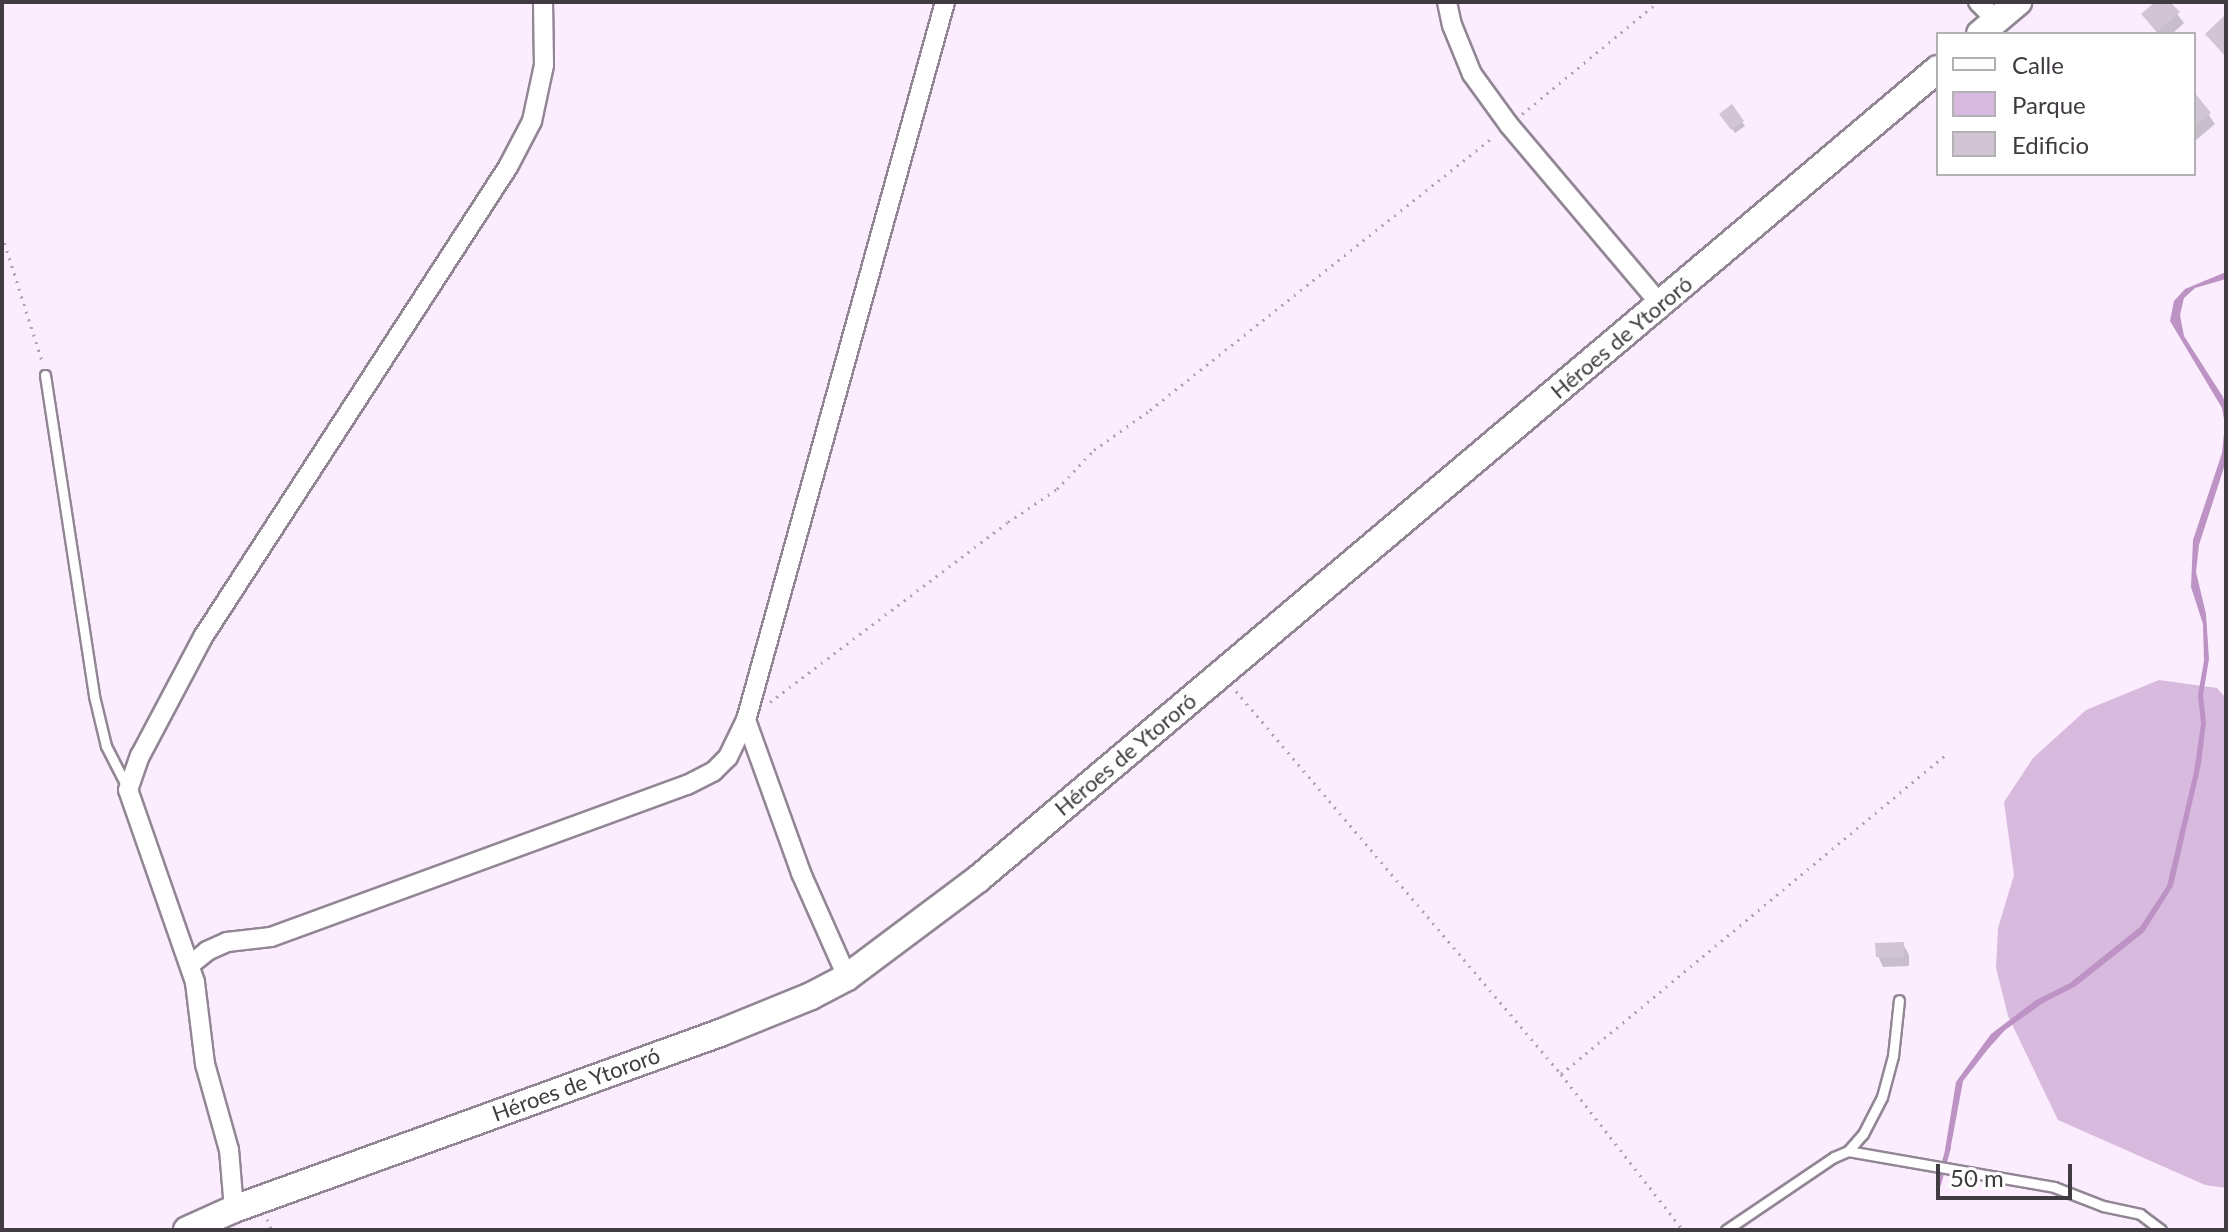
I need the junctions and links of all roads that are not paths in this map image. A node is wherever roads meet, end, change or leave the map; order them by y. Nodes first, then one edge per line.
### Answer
1 (543, 2) edge
2 (945, 2) edge
3 (1447, 2) edge
4 (2018, 2) edge
5 (1985, 19) edge
6 (1936, 71) edge
7 (1660, 304) junction
8 (45, 375) road end
9 (746, 720) junction
10 (128, 790) junction
11 (190, 965) junction
12 (847, 977) junction
13 (1899, 1000) dead end
14 (1848, 1151) junction
15 (234, 1209) junction
16 (190, 1229) edge
17 (1726, 1230) edge
18 (2161, 1230) edge

1 - 10 street
2 - 9 street
3 - 7 street
4 - 5 main road
6 - 7 main road, Héroes de Ytororó
7 - 12 main road, Héroes de Ytororó
8 - 10 lane
9 - 11 street
9 - 12 street
10 - 11 street
11 - 15 street
12 - 15 main road, Héroes de Ytororó
13 - 14 lane
14 - 17 lane
14 - 18 lane
15 - 16 main road, Héroes de Ytororó

